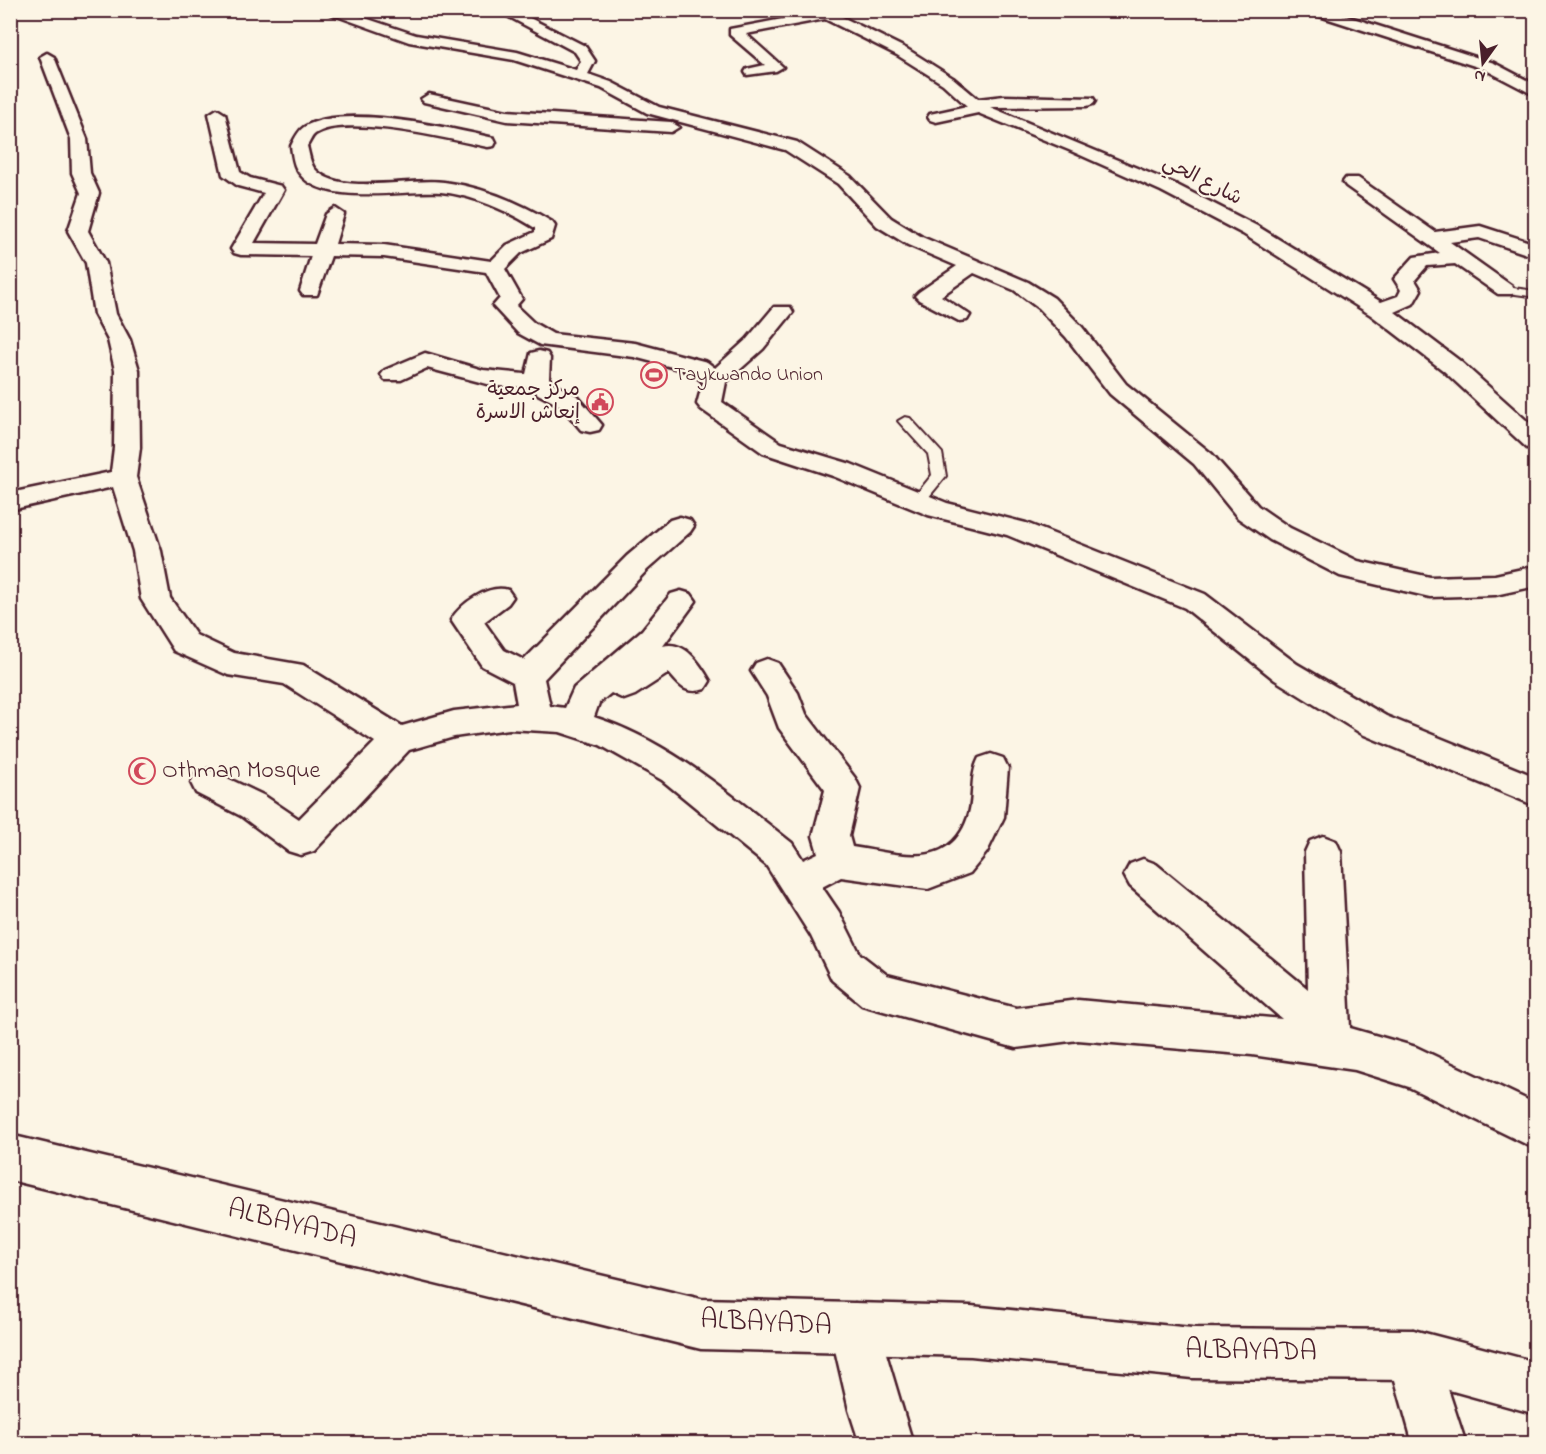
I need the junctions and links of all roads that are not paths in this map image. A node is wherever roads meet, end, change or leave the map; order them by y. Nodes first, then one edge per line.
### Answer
1 (326, 10) edge
2 (1307, 10) edge
3 (507, 12) edge
4 (822, 13) edge
5 (1420, 29) dead end
6 (47, 57) dead end
7 (1489, 66) junction
8 (752, 72) dead end
9 (1465, 75) dead end
10 (580, 76) junction
11 (1534, 89) edge
12 (429, 99) dead end
13 (1088, 101) dead end
14 (977, 106) junction
15 (217, 114) dead end
16 (936, 117) dead end
17 (697, 123) junction
18 (488, 142) dead end
19 (1352, 182) dead end
20 (335, 214) dead end
21 (1434, 237) junction
22 (322, 250) junction
23 (1536, 251) edge
24 (1461, 257) junction
25 (971, 266) junction
26 (495, 268) junction
27 (1505, 290) joint
28 (310, 291) dead end
29 (1536, 294) edge
30 (1379, 310) junction
31 (782, 312) dead end
32 (959, 315) dead end
33 (548, 340) junction
34 (393, 375) dead end
35 (537, 379) junction
36 (715, 380) junction
37 (905, 421) dead end
38 (590, 425) dead end
39 (1536, 443) edge
40 (123, 477) junction
41 (918, 501) junction
42 (10, 502) edge
43 (680, 526) dead end
44 (1536, 576) edge
45 (498, 597) dead end
46 (681, 602) dead end
47 (766, 671) dead end
48 (528, 676) junction
49 (694, 681) dead end
50 (536, 718) junction
51 (581, 726) junction
52 (398, 740) junction
53 (992, 768) dead end
54 (208, 783) dead end
55 (1536, 792) edge
56 (1323, 852) dead end
57 (838, 861) junction
58 (1143, 875) dead end
59 (796, 881) junction
60 (1330, 1046) junction
61 (1536, 1127) edge
62 (10, 1157) edge
63 (855, 1328) junction
64 (1413, 1355) junction
65 (1536, 1388) edge
66 (887, 1443) edge
67 (1440, 1443) edge

1 - 10 street
2 - 7 street
3 - 10 street
4 - 8 street
4 - 14 street, شارع الحي
5 - 7 street
6 - 40 street
7 - 11 street
9 - 11 street
10 - 17 street
12 - 17 street
13 - 14 street
14 - 16 street
14 - 30 street, شارع الحي
15 - 22 street
17 - 25 street
18 - 26 street
19 - 21 street
20 - 22 street
21 - 23 street
21 - 24 street
22 - 26 street
22 - 28 street
24 - 27 street
24 - 30 street
25 - 32 street
25 - 44 street
26 - 33 street
27 - 29 lane
30 - 39 street, شارع الحي
31 - 36 street
33 - 35 street
33 - 36 street
34 - 35 street
35 - 38 street
36 - 41 street
37 - 41 lane
40 - 42 street
40 - 52 street
41 - 55 street
43 - 48 street
45 - 48 street
46 - 51 street
47 - 57 street
48 - 50 street
49 - 51 street
50 - 51 street
50 - 52 street
51 - 59 street
52 - 54 street
53 - 57 street
56 - 60 street
57 - 59 street
58 - 60 street
59 - 60 street
60 - 61 street
62 - 63 street, ALBAYADA
63 - 64 street, ALBAYADA
63 - 66 street
64 - 65 street, ALBAYADA
64 - 67 street

